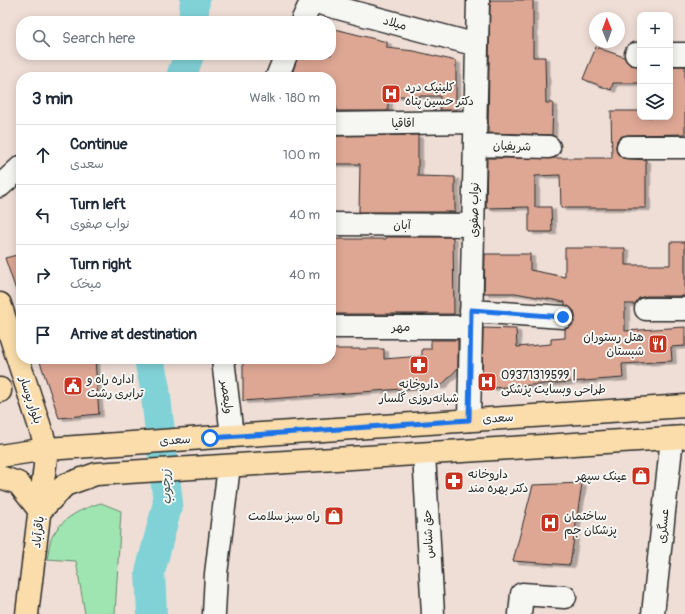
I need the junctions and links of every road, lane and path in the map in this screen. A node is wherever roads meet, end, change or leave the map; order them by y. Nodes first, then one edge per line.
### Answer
1 (312, 0) edge
2 (478, 0) edge
3 (304, 16) edge
4 (477, 45) junction
5 (673, 54) edge
6 (685, 54) edge
7 (284, 60) edge
8 (279, 72) edge
9 (476, 122) junction
10 (336, 124) edge
11 (475, 145) junction
12 (549, 147) dead end
13 (628, 147) dead end
14 (685, 147) edge
15 (16, 172) edge
16 (0, 186) edge
17 (336, 224) edge
18 (473, 225) junction
19 (0, 304) edge
20 (646, 309) dead end
21 (685, 309) edge
22 (563, 317) dead end
23 (471, 319) junction
24 (336, 327) edge
25 (16, 353) edge
26 (19, 364) edge
27 (224, 364) edge
28 (685, 406) edge
29 (469, 420) junction
30 (232, 436) junction
31 (679, 438) edge
32 (95, 445) junction
33 (47, 449) junction
34 (424, 454) junction
35 (0, 456) edge
36 (223, 466) junction
37 (96, 474) junction
38 (0, 477) edge
39 (40, 511) junction
40 (565, 597) dead end
41 (27, 614) edge
42 (214, 614) edge
43 (433, 614) edge
44 (520, 614) edge
45 (653, 614) edge

1 - 3 street
1 - 4 street, میلاد
2 - 4 street, نواب صفوی
4 - 9 street, نواب صفوی
5 - 6 street
7 - 8 street
9 - 10 street, اقاقیا
9 - 11 street, نواب صفوی
11 - 12 street, شریفیان
11 - 18 street, نواب صفوی
13 - 14 street
15 - 16 street
17 - 18 street, آبان
18 - 23 street, نواب صفوی
19 - 25 main road, بلوار بوسار
20 - 21 street
22 - 23 street, مهر
23 - 24 street, مهر
23 - 29 street, نواب صفوی
26 - 33 main road, بلوار بوسار
27 - 30 street, ولیعصر
28 - 29 main road, سعدی
29 - 30 main road, سعدی
30 - 32 main road, سعدی
31 - 34 main road
31 - 45 street, عسگری
32 - 33 main road, سعدی
32 - 37 main road
33 - 35 main road, سعدی
33 - 39 main road, باقرآباد
34 - 36 main road
34 - 43 street, حق شناس
36 - 37 main road
36 - 42 street
37 - 39 main road
38 - 39 main road
39 - 41 main road, باقرآباد
40 - 44 street

